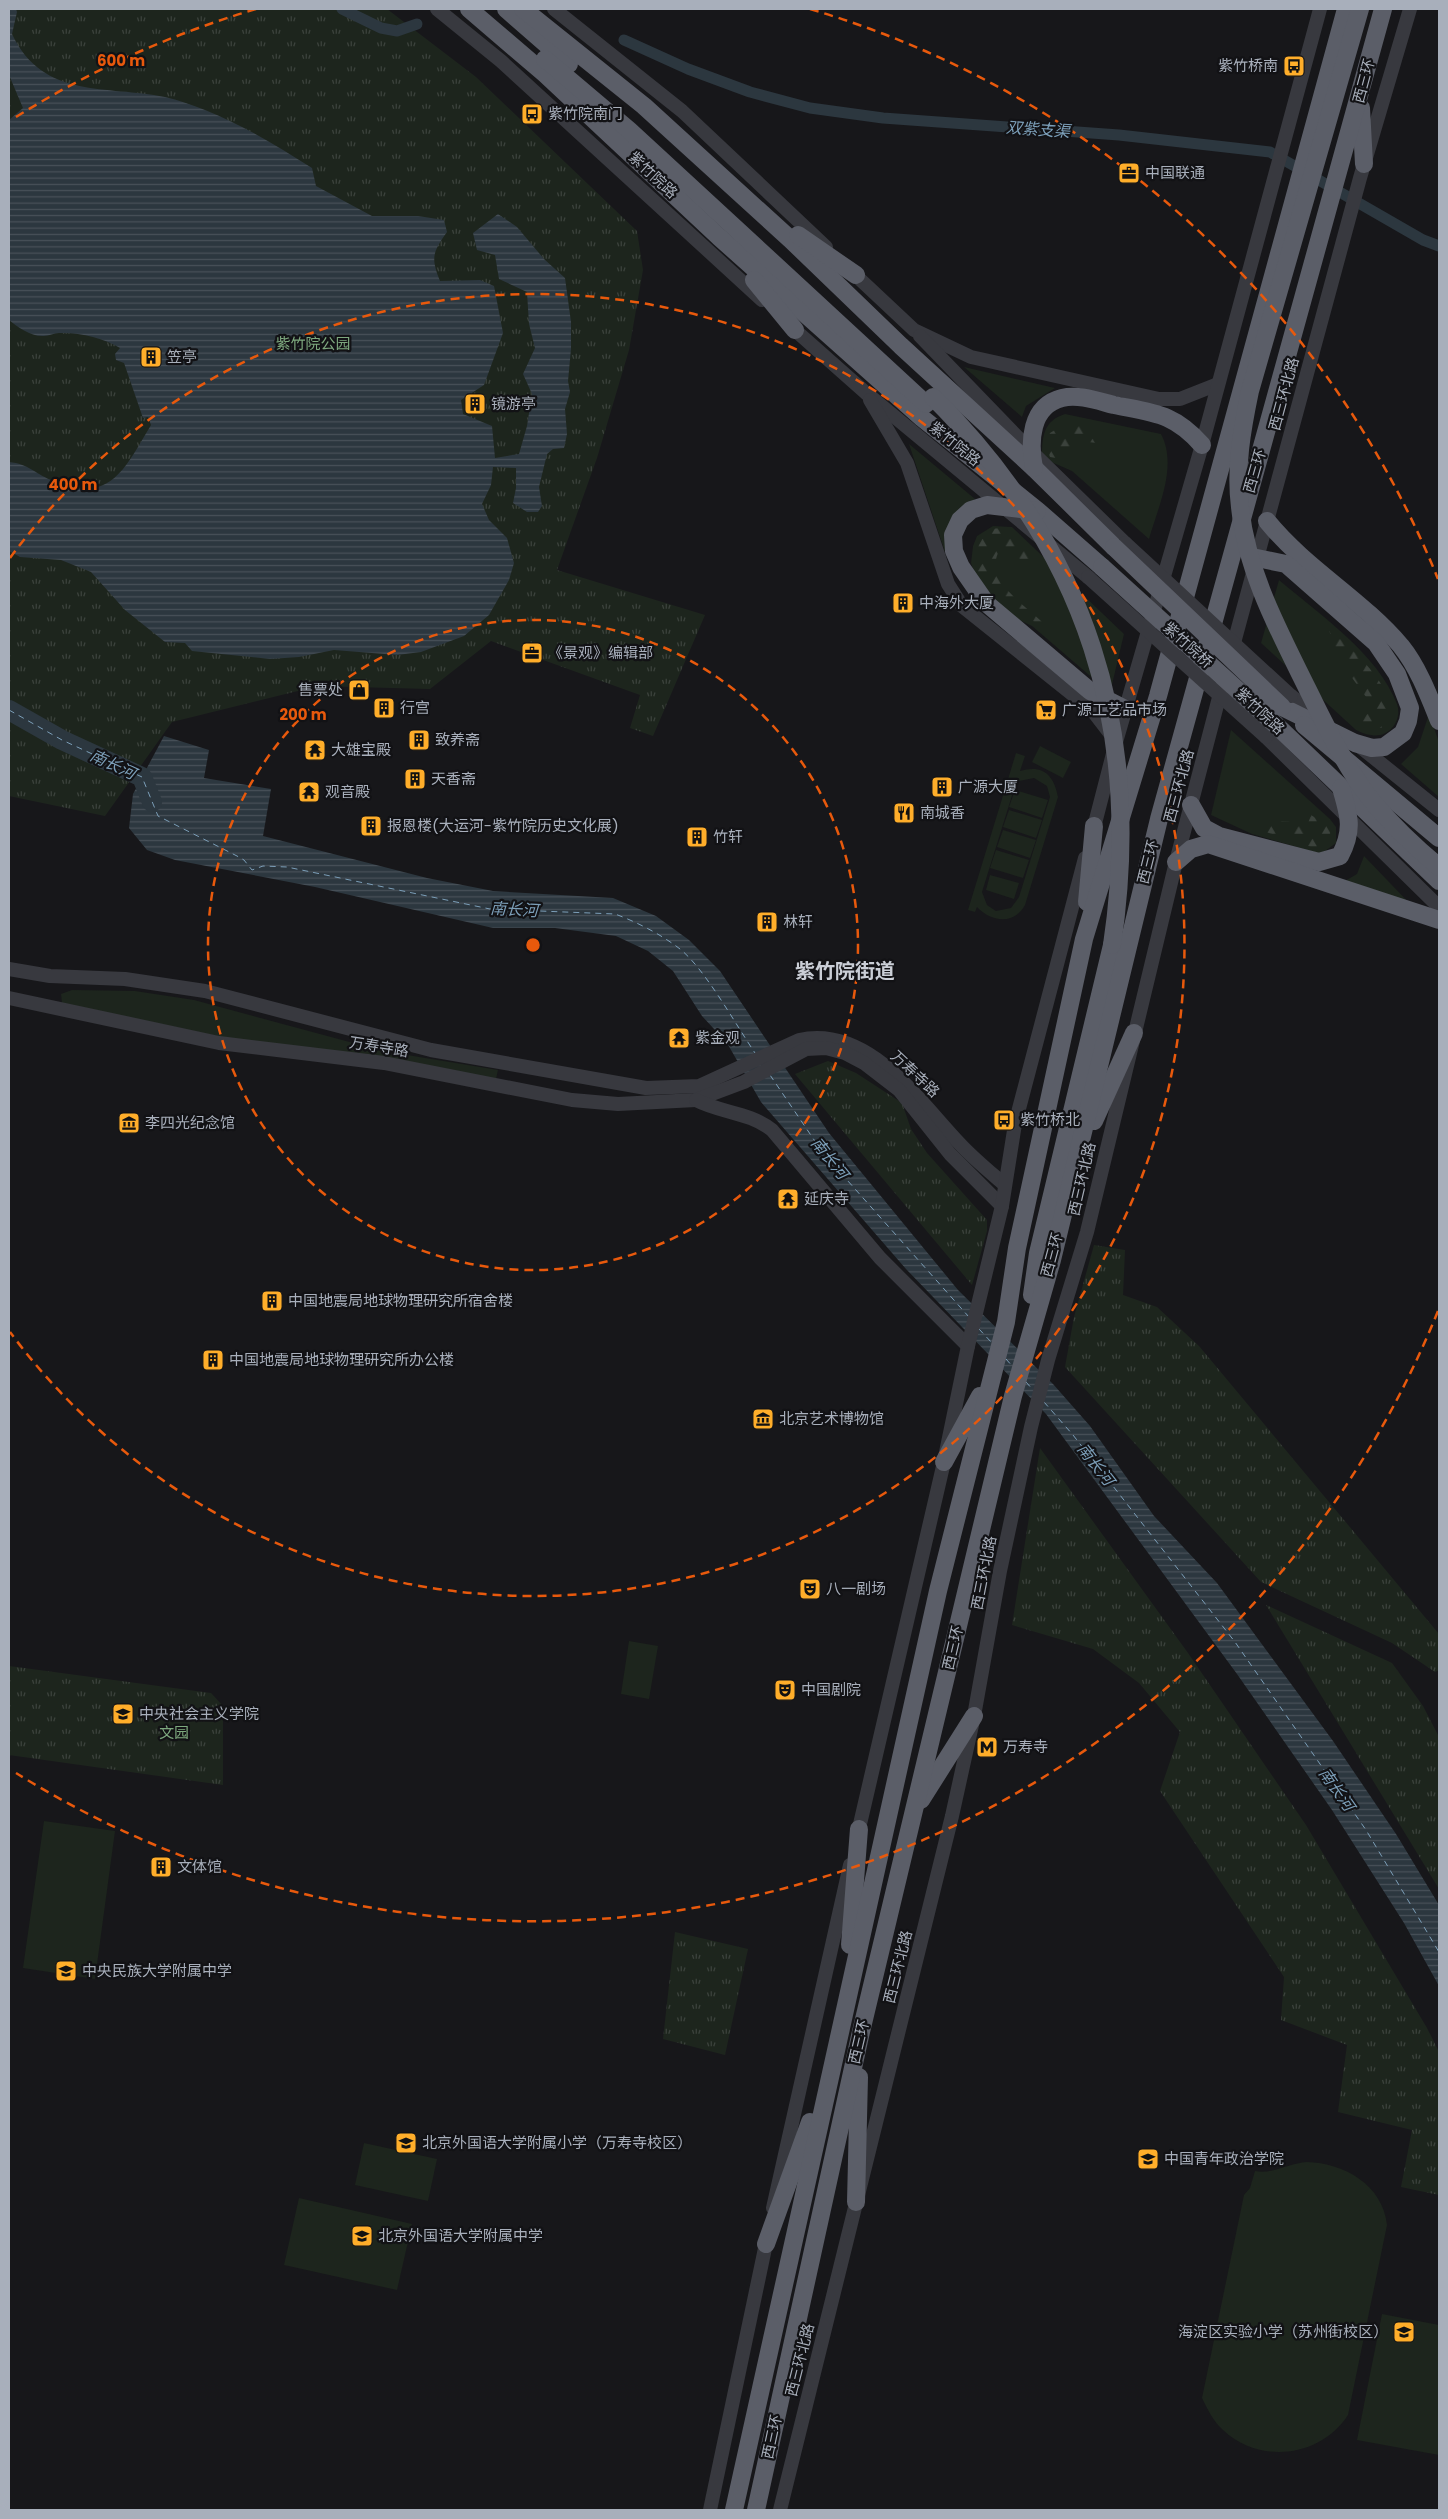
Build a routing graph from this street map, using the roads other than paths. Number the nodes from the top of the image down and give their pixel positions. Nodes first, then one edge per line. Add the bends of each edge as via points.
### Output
1 (437, 9) edge
2 (469, 9) edge
3 (485, 9) edge
4 (506, 9) edge
5 (523, 9) edge
6 (554, 9) edge
7 (1320, 9) edge
8 (1346, 9) edge
9 (1360, 9) edge
10 (1369, 9) edge
11 (1384, 9) edge
12 (1410, 9) edge
13 (1360, 93) junction
14 (1362, 171) junction
15 (746, 199) junction
16 (719, 237) junction
17 (856, 275) junction
18 (795, 330) junction
19 (914, 330) junction
20 (1218, 384) junction
21 (866, 393) junction
22 (929, 400) junction
23 (1202, 445) junction
24 (1032, 460) junction
25 (1004, 506) junction
26 (1038, 511) junction
27 (1267, 521) junction
28 (1257, 558) junction
29 (1095, 572) junction
30 (1287, 701) junction
31 (1125, 710) junction
32 (1439, 721) edge
33 (1270, 731) junction
34 (1116, 742) junction
35 (1355, 743) junction
36 (1342, 788) junction
37 (1191, 805) junction
38 (1439, 810) edge
39 (1350, 819) junction
40 (1094, 826) junction
41 (1439, 838) edge
42 (1439, 856) edge
43 (1176, 862) junction
44 (1439, 867) edge
45 (1439, 881) edge
46 (1439, 907) edge
47 (1439, 920) edge
48 (1084, 939) junction
49 (1107, 944) junction
50 (9, 969) edge
51 (9, 998) edge
52 (1134, 1033) junction
53 (783, 1054) junction
54 (741, 1076) junction
55 (696, 1100) junction
56 (1077, 1160) junction
57 (1005, 1185) junction
58 (1002, 1206) junction
59 (1006, 1322) junction
60 (968, 1346) junction
61 (1025, 1348) junction
62 (993, 1374) junction
63 (944, 1462) junction
64 (974, 1716) junction
65 (913, 1813) junction
66 (859, 1829) junction
67 (845, 2008) junction
68 (860, 2036) junction
69 (833, 2058) junction
70 (856, 2202) junction
71 (766, 2244) junction
72 (710, 2510) edge
73 (734, 2510) edge
74 (756, 2510) edge
75 (780, 2510) edge

1 - 18 street, 紫竹院路 via 501,61
2 - 16 highway, 紫竹院路 via 545,74
3 - 22 highway via 629,130
4 - 22 highway via 636,123
5 - 15 highway, 紫竹院路 via 644,106
6 - 17 street, 紫竹院路 via 682,111
7 - 20 street
8 - 48 highway, 西三环 via 1158,696
9 - 44 highway, bridge via 1250,391 1240,445 1239,506 1245,545 1260,588 1341,756 1399,832
10 - 42 highway via 1253,422 1249,488 1255,537 1273,597 1340,732 1379,795
11 - 13 highway, 西三环
12 - 14 street, 西三环北路
13 - 14 highway
13 - 56 highway, 西三环 via 1159,819
14 - 27 street, 西三环北路
15 - 17 highway
15 - 24 highway, 紫竹院路
16 - 18 highway
16 - 26 highway, 紫竹院路 via 922,418
17 - 19 street, 紫竹院路
18 - 21 street, 紫竹院路
19 - 20 street via 971,357 1159,399 1180,399
19 - 24 street, 紫竹院路
20 - 23 street
21 - 25 street, 紫竹院路
21 - 34 street via 907,463 948,584 962,606 1092,710
22 - 49 highway, bridge via 958,422 1010,485 1071,588 1086,626 1106,695 1119,779 1121,866
23 - 24 highway via 1187,428 1172,419 1080,397 1062,398 1045,406 1034,422
23 - 31 street
24 - 30 highway, 紫竹院路, bridge
25 - 26 highway
25 - 29 street, 紫竹院路
25 - 31 highway via 987,505 971,510 960,520 953,535 954,551 961,567 986,604 1090,691
26 - 29 highway, 紫竹院路
27 - 28 street, 西三环北路
27 - 32 highway via 1295,553 1373,618 1402,647
28 - 35 highway via 1286,564 1376,643 1397,674 1410,708 1403,733 1384,747 1372,748
28 - 37 street, 西三环北路
29 - 33 highway, 紫竹院路, bridge
30 - 35 highway
30 - 41 highway, 紫竹院路
31 - 34 street
33 - 36 highway, 紫竹院路
33 - 39 street, 紫竹院路
34 - 40 street
35 - 38 street
36 - 39 highway
36 - 45 highway, 紫竹院路
37 - 39 highway via 1204,828 1219,836 1319,862 1340,856
37 - 43 street, 西三环北路
39 - 46 street, 紫竹院路
40 - 48 highway
40 - 57 street via 1015,1124
43 - 47 highway via 1191,849 1208,844
43 - 52 street, 西三环北路
48 - 59 highway, 西三环 via 1017,1248
49 - 59 highway
49 - 61 highway via 1038,1253
50 - 54 street, 万寿寺路 via 50,976 125,979 205,991 431,1050 646,1088 699,1086
51 - 55 street, 万寿寺路 via 219,1043 384,1063 572,1100 618,1104
52 - 56 highway
52 - 64 street, 西三环北路 via 1087,1232 1034,1417 1000,1571
53 - 54 street
53 - 57 street, 万寿寺路 via 799,1040 815,1036 835,1039 865,1053 910,1088 961,1145
53 - 58 street, 万寿寺路 via 826,1048 864,1063 899,1090 950,1154
54 - 55 street, 万寿寺路
55 - 60 street via 709,1107 762,1122 772,1130 880,1258
56 - 61 highway, 西三环 via 1052,1260
57 - 58 street
58 - 60 street
59 - 62 highway, 西三环
60 - 63 street
61 - 65 highway, 西三环
62 - 63 highway
62 - 67 highway, 西三环 via 938,1590
63 - 66 street
64 - 65 highway
64 - 70 street, 西三环北路
65 - 68 highway, 西三环
66 - 67 highway
66 - 71 street via 783,2154
67 - 69 highway, 西三环
68 - 70 highway
68 - 74 highway, 西三环
69 - 71 highway
69 - 73 highway, 西三环
70 - 75 street, 西三环北路
71 - 72 street

